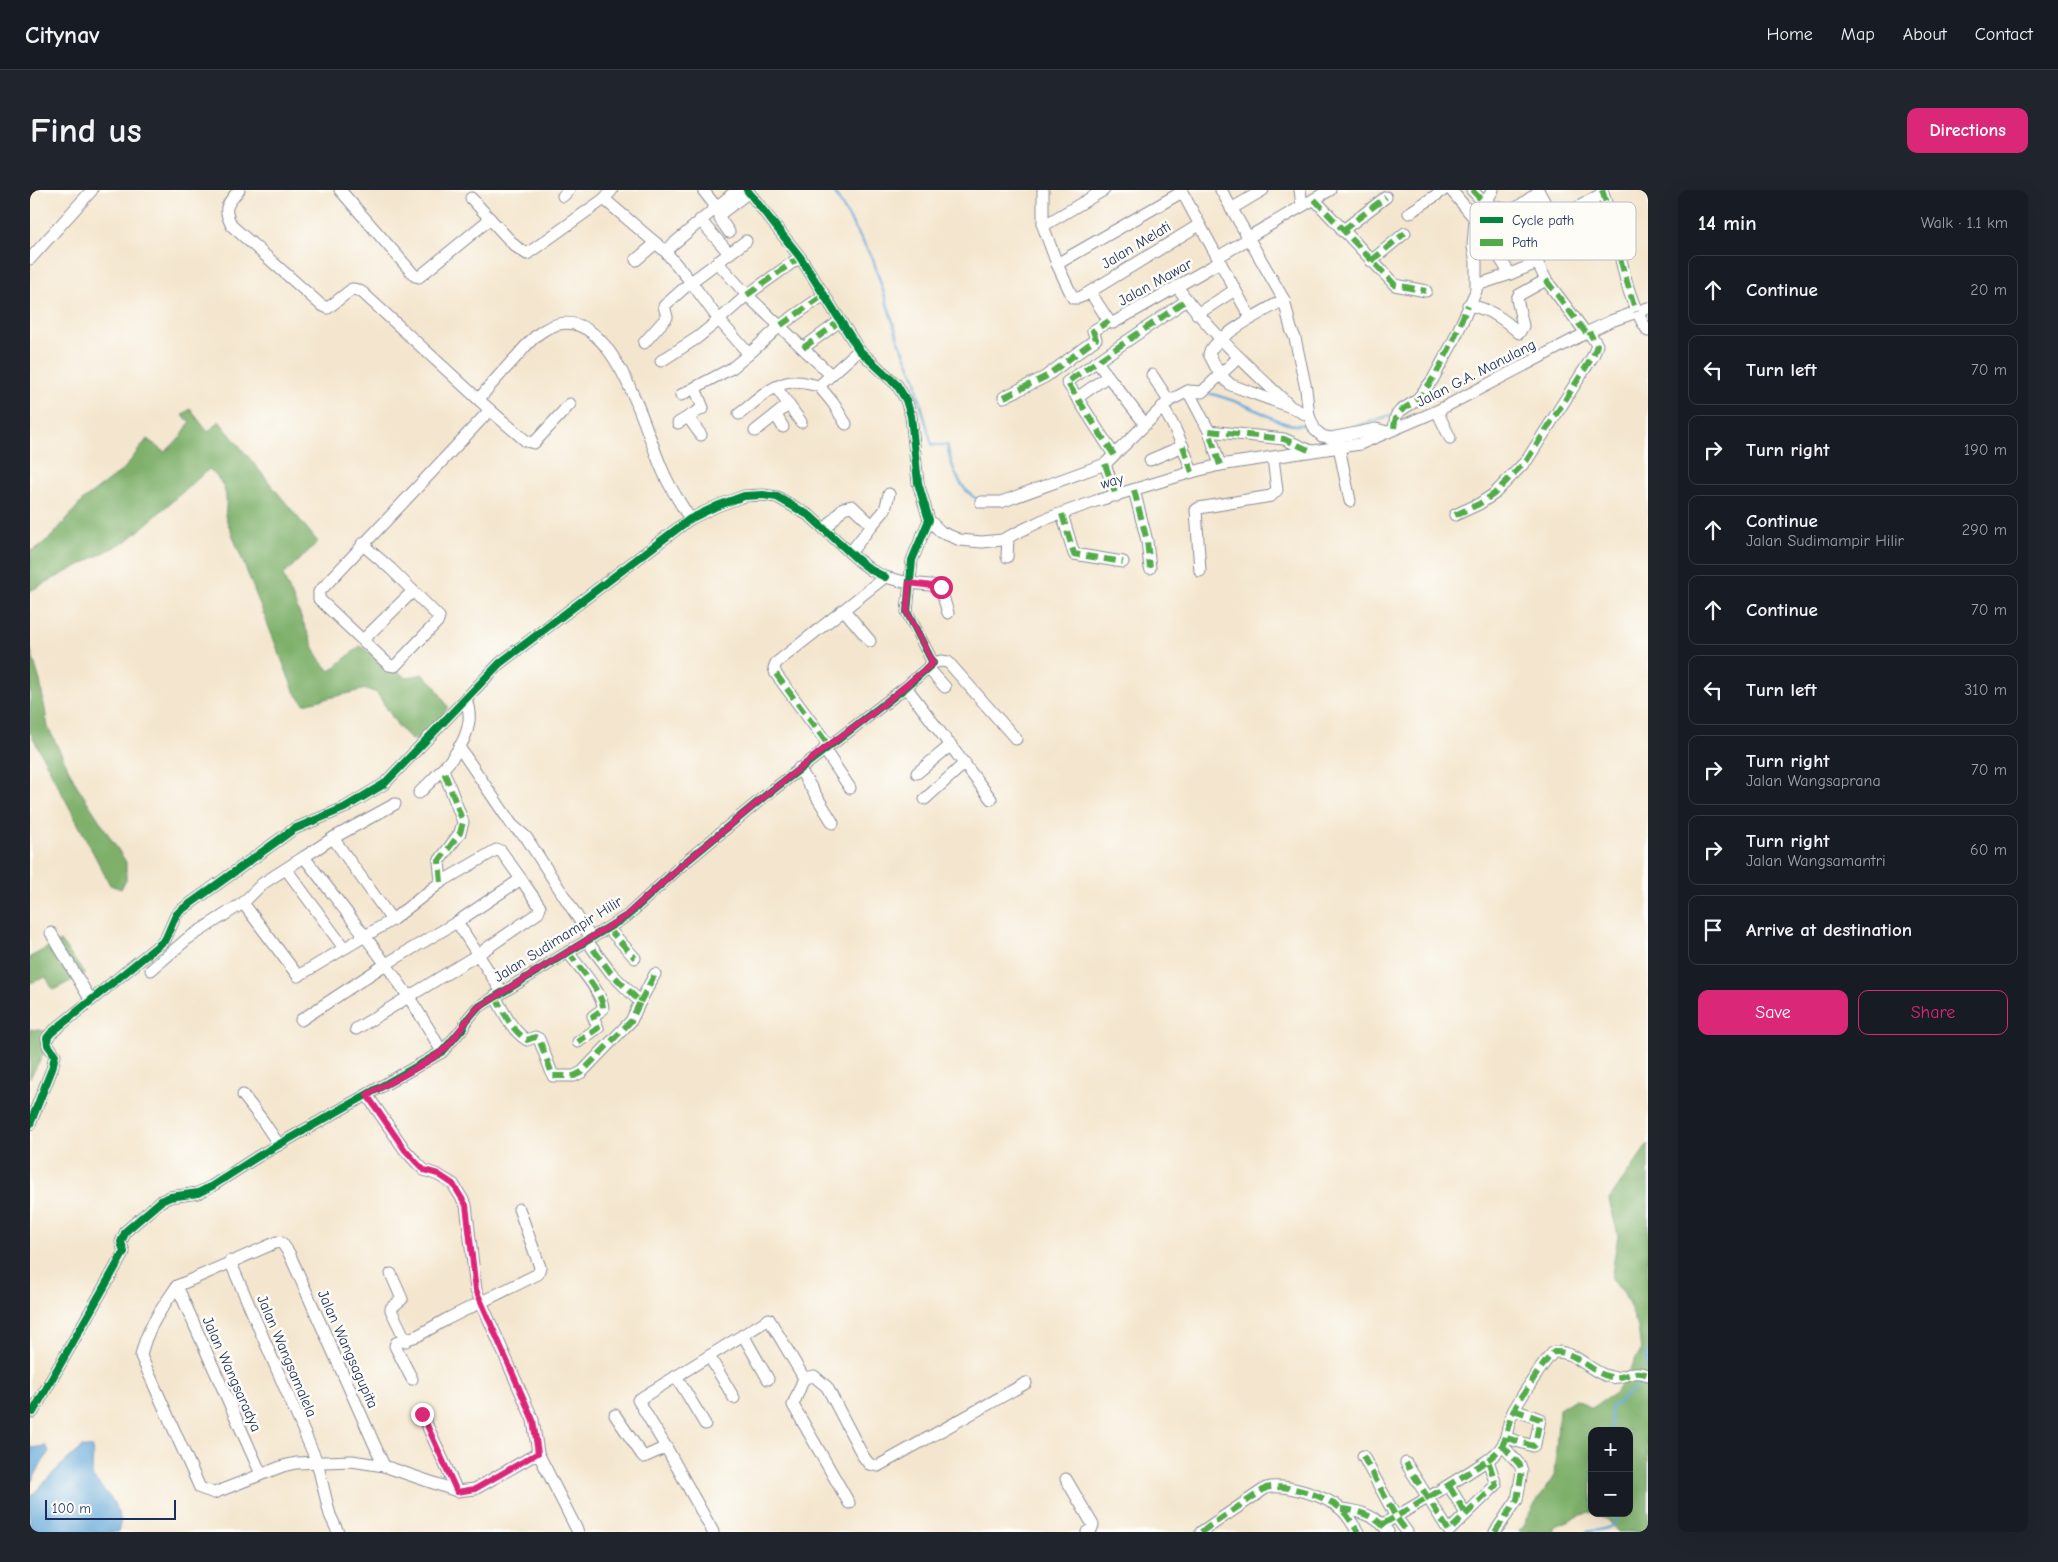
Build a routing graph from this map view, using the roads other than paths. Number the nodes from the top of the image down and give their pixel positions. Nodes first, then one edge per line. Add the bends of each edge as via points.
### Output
1 (92, 190) edge
2 (239, 190) edge
3 (340, 190) edge
4 (612, 190) edge
5 (702, 190) edge
6 (737, 190) edge
7 (1043, 190) edge
8 (1104, 190) edge
9 (1220, 190) edge
10 (1263, 190) edge
11 (1300, 190) edge
12 (1330, 190) edge
13 (1444, 190) edge
14 (1451, 190) edge
15 (1493, 190) edge
16 (748, 191) edge
17 (1182, 191) edge
18 (1538, 191) edge
19 (1602, 192) edge
20 (1386, 197) dead end
21 (1478, 197) edge
22 (471, 198) dead end
23 (604, 199) junction
24 (1314, 199) junction
25 (1592, 200) joint
26 (1490, 202) edge
27 (1524, 202) edge
28 (1588, 202) edge
29 (1302, 206) junction
30 (716, 207) junction
31 (1232, 209) junction
32 (1409, 212) dead end
33 (1470, 214) edge
34 (490, 219) junction
35 (700, 220) junction
36 (1199, 225) junction
37 (1043, 226) junction
38 (1342, 231) junction
39 (728, 232) dead end
40 (1405, 233) dead end
41 (1247, 238) junction
42 (746, 241) dead end
43 (660, 247) junction
44 (729, 254) junction
45 (800, 257) junction
46 (30, 259) edge
47 (636, 260) dead end
48 (1219, 260) junction
49 (1474, 260) edge
50 (1501, 260) edge
51 (1531, 260) edge
52 (1535, 260) edge
53 (1621, 260) edge
54 (1371, 261) junction
55 (718, 262) junction
56 (1058, 264) junction
57 (1510, 274) junction
58 (1546, 280) junction
59 (691, 282) junction
60 (1476, 285) junction
61 (1178, 288) junction
62 (1236, 290) junction
63 (1426, 291) dead end
64 (1090, 292) junction
65 (747, 295) junction
66 (824, 295) junction
67 (1187, 300) junction
68 (1284, 300) junction
69 (1468, 305) junction
70 (1648, 308) edge
71 (1636, 312) junction
72 (1197, 314) junction
73 (1251, 319) junction
74 (719, 320) junction
75 (840, 321) junction
76 (1109, 321) junction
77 (781, 325) junction
78 (1648, 331) edge
79 (1588, 332) junction
80 (1220, 340) junction
81 (644, 343) dead end
82 (803, 348) junction
83 (859, 350) junction
84 (749, 354) junction
85 (1239, 357) junction
86 (661, 361) dead end
87 (1097, 362) junction
88 (831, 375) junction
89 (1152, 375) dead end
90 (1220, 375) junction
91 (1108, 376) junction
92 (819, 386) junction
93 (776, 387) junction
94 (695, 388) junction
95 (1188, 391) junction
96 (680, 395) dead end
97 (1004, 397) dead end
98 (1077, 398) junction
99 (479, 399) junction
100 (570, 404) dead end
101 (1166, 404) junction
102 (788, 406) junction
103 (1291, 407) junction
104 (490, 410) junction
105 (1437, 411) junction
106 (739, 414) dead end
107 (776, 415) junction
108 (1309, 416) junction
109 (801, 422) dead end
110 (846, 424) dead end
111 (1145, 424) junction
112 (783, 427) dead end
113 (1390, 430) junction
114 (755, 431) dead end
115 (1209, 431) junction
116 (701, 435) dead end
117 (1450, 438) dead end
118 (1183, 446) junction
119 (1339, 447) junction
120 (1313, 452) junction
121 (1114, 455) junction
122 (1273, 458) junction
123 (1150, 460) dead end
124 (1104, 464) junction
125 (1220, 465) junction
126 (1192, 472) junction
127 (1134, 490) junction
128 (889, 494) dead end
129 (1116, 496) junction
130 (1350, 501) dead end
131 (981, 502) dead end
132 (1062, 514) junction
133 (1455, 516) dead end
134 (690, 518) junction
135 (929, 520) junction
136 (872, 525) junction
137 (825, 530) junction
138 (1008, 537) junction
139 (362, 544) junction
140 (850, 553) junction
141 (1007, 557) dead end
142 (1123, 562) dead end
143 (1150, 568) dead end
144 (1200, 571) dead end
145 (885, 577) junction
146 (909, 583) junction
147 (413, 591) junction
148 (844, 610) junction
149 (948, 613) dead end
150 (363, 640) junction
151 (870, 642) dead end
152 (930, 665) junction
153 (906, 687) junction
154 (945, 687) dead end
155 (466, 698) junction
156 (1016, 739) dead end
157 (951, 744) junction
158 (459, 747) junction
159 (826, 748) junction
160 (965, 764) junction
161 (799, 768) junction
162 (443, 769) junction
163 (917, 773) dead end
164 (850, 788) dead end
165 (419, 793) dead end
166 (925, 799) dead end
167 (991, 799) dead end
168 (395, 804) dead end
169 (833, 823) dead end
170 (333, 838) junction
171 (304, 857) junction
172 (286, 869) junction
173 (521, 879) junction
174 (441, 882) junction
175 (243, 903) junction
176 (392, 920) junction
177 (457, 922) junction
178 (608, 928) junction
179 (51, 933) dead end
180 (364, 936) junction
181 (589, 940) junction
182 (344, 948) junction
183 (568, 952) junction
184 (477, 955) junction
185 (635, 958) dead end
186 (386, 964) junction
187 (151, 970) dead end
188 (655, 974) dead end
189 (498, 994) junction
190 (408, 996) junction
191 (90, 1000) junction
192 (640, 1002) junction
193 (301, 1020) dead end
194 (356, 1028) dead end
195 (578, 1042) dead end
196 (442, 1052) junction
197 (243, 1095) dead end
198 (367, 1095) junction
199 (30, 1124) edge
200 (279, 1145) junction
201 (519, 1209) dead end
202 (230, 1262) junction
203 (391, 1274) dead end
204 (177, 1286) junction
205 (482, 1304) junction
206 (743, 1335) junction
207 (406, 1341) junction
208 (709, 1356) junction
209 (1647, 1374) edge
210 (676, 1376) junction
211 (804, 1378) junction
212 (412, 1379) dead end
213 (768, 1379) dead end
214 (1026, 1383) dead end
215 (734, 1398) dead end
216 (1514, 1410) junction
217 (33, 1412) dead end
218 (422, 1414) dead end
219 (616, 1414) dead end
220 (705, 1424) dead end
221 (1505, 1442) junction
222 (666, 1447) junction
223 (534, 1454) junction
224 (1363, 1456) dead end
225 (1488, 1460) junction
226 (317, 1462) junction
227 (1406, 1463) dead end
228 (384, 1466) junction
229 (261, 1474) junction
230 (1066, 1478) dead end
231 (1449, 1486) junction
232 (457, 1492) junction
233 (1428, 1498) junction
234 (849, 1503) dead end
235 (1341, 1509) junction
236 (1466, 1514) junction
237 (1396, 1517) junction
238 (1385, 1528) edge
239 (1449, 1531) edge
240 (338, 1532) edge
241 (578, 1532) edge
242 (713, 1532) edge
243 (1087, 1532) edge
244 (1201, 1532) edge
245 (1358, 1532) edge
246 (1407, 1532) edge
247 (1495, 1532) edge

1 - 46 street
2 - 99 street via 227,205 226,214 232,226 321,305 328,308 352,289 358,290
3 - 34 street via 419,277
4 - 23 street
5 - 30 street
6 - 30 street
7 - 37 street
8 - 37 street
9 - 31 street
10 - 31 street
11 - 29 street
12 - 24 street, Jalan Mawar
13 - 32 street
14 - 33 street
15 - 21 street
16 - 39 street via 720,214
16 - 45 street
17 - 36 street
17 - 56 street
18 - 27 street
19 - 25 street
20 - 38 street
21 - 26 street
22 - 34 street
23 - 34 street via 527,254
23 - 43 street
24 - 29 street, Jalan Mawar
24 - 38 street
25 - 28 street
29 - 41 street, Jalan Mawar
30 - 35 street
31 - 41 street
35 - 43 street
35 - 44 street
36 - 48 street
36 - 64 street, Jalan Melati
37 - 56 street
38 - 54 street
40 - 54 street
41 - 48 street, Jalan Mawar
41 - 68 street
42 - 44 street
43 - 47 street
43 - 59 street
44 - 55 street
45 - 65 street
45 - 66 street
48 - 61 street, Jalan Mawar
48 - 62 street
49 - 60 street
50 - 57 street
51 - 57 street
52 - 58 street
53 - 71 street
54 - 63 street via 1395,285
55 - 59 street
55 - 65 street
56 - 64 street via 1074,298
57 - 60 street
58 - 69 street via 1519,295 1523,326 1520,333 1503,318
58 - 79 street
59 - 74 street
59 - 81 street via 664,306 667,317
60 - 69 street
61 - 67 street
61 - 76 street, Jalan Mawar via 1113,323
62 - 72 street
62 - 73 street
64 - 76 street, Jalan Mawar
65 - 74 street
65 - 77 street
66 - 75 street
66 - 77 street
67 - 72 street
67 - 87 street
68 - 73 street
68 - 108 street via 1306,390
69 - 113 street via 1433,379 1417,400 1400,411
70 - 71 street, Jalan G.A. Manulang
71 - 78 street
71 - 79 street, Jalan G.A. Manulang
72 - 80 street
73 - 80 street
74 - 84 street
74 - 86 street
75 - 82 street
75 - 83 street
76 - 97 street via 1093,331 1096,339 1045,377
77 - 82 street
77 - 84 street
79 - 105 street, Jalan G.A. Manulang
79 - 133 street via 1597,346 1593,356 1527,460 1494,494
80 - 85 street
80 - 90 street via 1209,354
82 - 88 street
83 - 88 street
83 - 135 street via 897,385 906,400 911,416 918,483
84 - 94 street via 732,368
85 - 90 street
85 - 103 street
87 - 91 street
87 - 98 street via 1067,382
88 - 92 street
89 - 101 street
90 - 95 street via 1202,392
90 - 103 street via 1231,385
91 - 98 street
91 - 111 street
92 - 93 street via 787,382
92 - 110 street
93 - 102 street
93 - 106 street
94 - 96 street
94 - 116 street via 703,408 683,420
95 - 101 street
95 - 115 street
98 - 121 street
99 - 104 street
99 - 134 street via 542,331 568,324 590,329 603,342 623,374 665,477
100 - 104 street via 534,443 526,441
101 - 111 street
101 - 118 street
102 - 107 street
102 - 109 street
103 - 108 street
104 - 139 street
105 - 113 street, Jalan G.A. Manulang
105 - 117 street
107 - 112 street
107 - 114 street
108 - 113 street via 1315,430 1331,438
111 - 121 street
113 - 119 street, Jalan G.A. Manulang via 1360,444
115 - 120 street via 1284,439
115 - 125 street
118 - 123 street
118 - 126 street
119 - 120 street, Jalan G.A. Manulang
119 - 130 street
120 - 122 street, way
121 - 124 street
122 - 125 street, way
122 - 144 street via 1277,490 1271,496 1196,510
124 - 129 street
124 - 131 street via 1001,502
125 - 126 street, way
126 - 127 street, way
127 - 129 street, way
127 - 143 street via 1147,540
128 - 136 street via 885,510
129 - 132 street, way
132 - 138 street, way
132 - 142 street via 1074,554
134 - 137 street via 744,496 763,495 777,497 810,516
134 - 155 street via 500,663
135 - 138 street, way via 941,532 960,540 982,542
135 - 146 street via 912,560
136 - 137 street via 852,506 847,506
136 - 140 street
137 - 140 street
138 - 141 street
139 - 147 street
139 - 150 street via 318,595
140 - 145 street
145 - 146 street
145 - 148 street
146 - 149 street via 940,586
146 - 152 street via 907,612
147 - 150 street
147 - 150 street via 437,614 438,621 395,666 389,665
148 - 151 street
148 - 159 street via 776,663 774,668
152 - 153 street, Jalan Sudimampir Hilir
152 - 154 street
152 - 156 street via 944,660 953,666
153 - 157 street
153 - 159 street, Jalan Sudimampir Hilir
155 - 158 street via 469,722
155 - 191 street via 384,784 344,808 294,829 194,899 176,915 165,940
157 - 160 street
157 - 163 street
158 - 162 street
158 - 181 street via 512,825 526,837
159 - 161 street, Jalan Sudimampir Hilir
159 - 164 street
160 - 166 street
160 - 167 street
161 - 169 street
161 - 178 street, Jalan Sudimampir Hilir
162 - 165 street
162 - 174 street via 463,822 460,833 439,860
168 - 170 street
170 - 171 street
170 - 176 street
171 - 172 street
171 - 180 street
172 - 175 street via 262,884
172 - 182 street
173 - 174 street via 505,856 496,850
173 - 177 street
173 - 184 street via 540,911
174 - 176 street
175 - 182 street via 298,976
175 - 187 street via 187,939
176 - 180 street
177 - 184 street
177 - 186 street
178 - 181 street, Jalan Sudimampir Hilir
178 - 185 street
179 - 191 street
180 - 182 street
180 - 186 street
181 - 183 street, Jalan Sudimampir Hilir
181 - 192 street via 611,974
183 - 189 street, Jalan Sudimampir Hilir
183 - 195 street via 604,1005 593,1016 598,1028
184 - 189 street
184 - 190 street
186 - 190 street
186 - 193 street
188 - 192 street
189 - 192 street via 509,1021 522,1037 527,1040 535,1036 539,1039 553,1076 574,1076 582,1072 631,1021
189 - 196 street, Jalan Sudimampir Hilir via 477,1008
190 - 194 street
190 - 196 street
191 - 199 street via 47,1038 54,1054 52,1069
196 - 198 street, Jalan Sudimampir Hilir
197 - 200 street
198 - 200 street, Jalan Sudimampir Hilir
198 - 205 street via 405,1150 424,1170 453,1184 466,1205 476,1290
200 - 217 street, Jalan Sudimampir Hilir via 198,1193 161,1201 131,1225 122,1237 124,1252
201 - 205 street via 540,1271
202 - 204 street
202 - 226 street, Jalan Wangsamalela
202 - 228 street, Jalan Wangsagupita via 277,1242 285,1246
203 - 207 street via 402,1299 391,1310
204 - 229 street, Jalan Wangsaradya
204 - 229 street via 148,1332 141,1356 184,1453 200,1488 206,1491 214,1493
205 - 207 street
205 - 223 street via 533,1420
206 - 208 street
206 - 211 street via 769,1319
206 - 213 street
207 - 212 street via 395,1346
208 - 210 street
208 - 215 street
209 - 216 street via 1640,1371 1609,1377 1571,1356 1554,1352
210 - 220 street
210 - 222 street via 638,1400
211 - 214 street via 814,1376 827,1387 862,1456 869,1464 878,1466
211 - 234 street via 792,1405
216 - 221 street
216 - 221 street via 1540,1419 1535,1444
218 - 232 street
219 - 222 street via 642,1456 650,1456
221 - 225 street
221 - 247 street via 1522,1471 1517,1500
222 - 242 street
223 - 232 street via 475,1489
223 - 241 street
224 - 237 street
225 - 231 street
225 - 236 street via 1496,1485
226 - 228 street via 352,1461
226 - 229 street via 290,1464
226 - 240 street, Jalan Wangsamalela via 330,1515
227 - 233 street
228 - 232 street
230 - 243 street via 1093,1525
231 - 233 street
231 - 236 street
233 - 237 street
233 - 239 street
235 - 238 street via 1363,1514
235 - 244 street via 1294,1489 1274,1486 1266,1488
235 - 245 street
236 - 239 street
237 - 238 street
237 - 246 street

